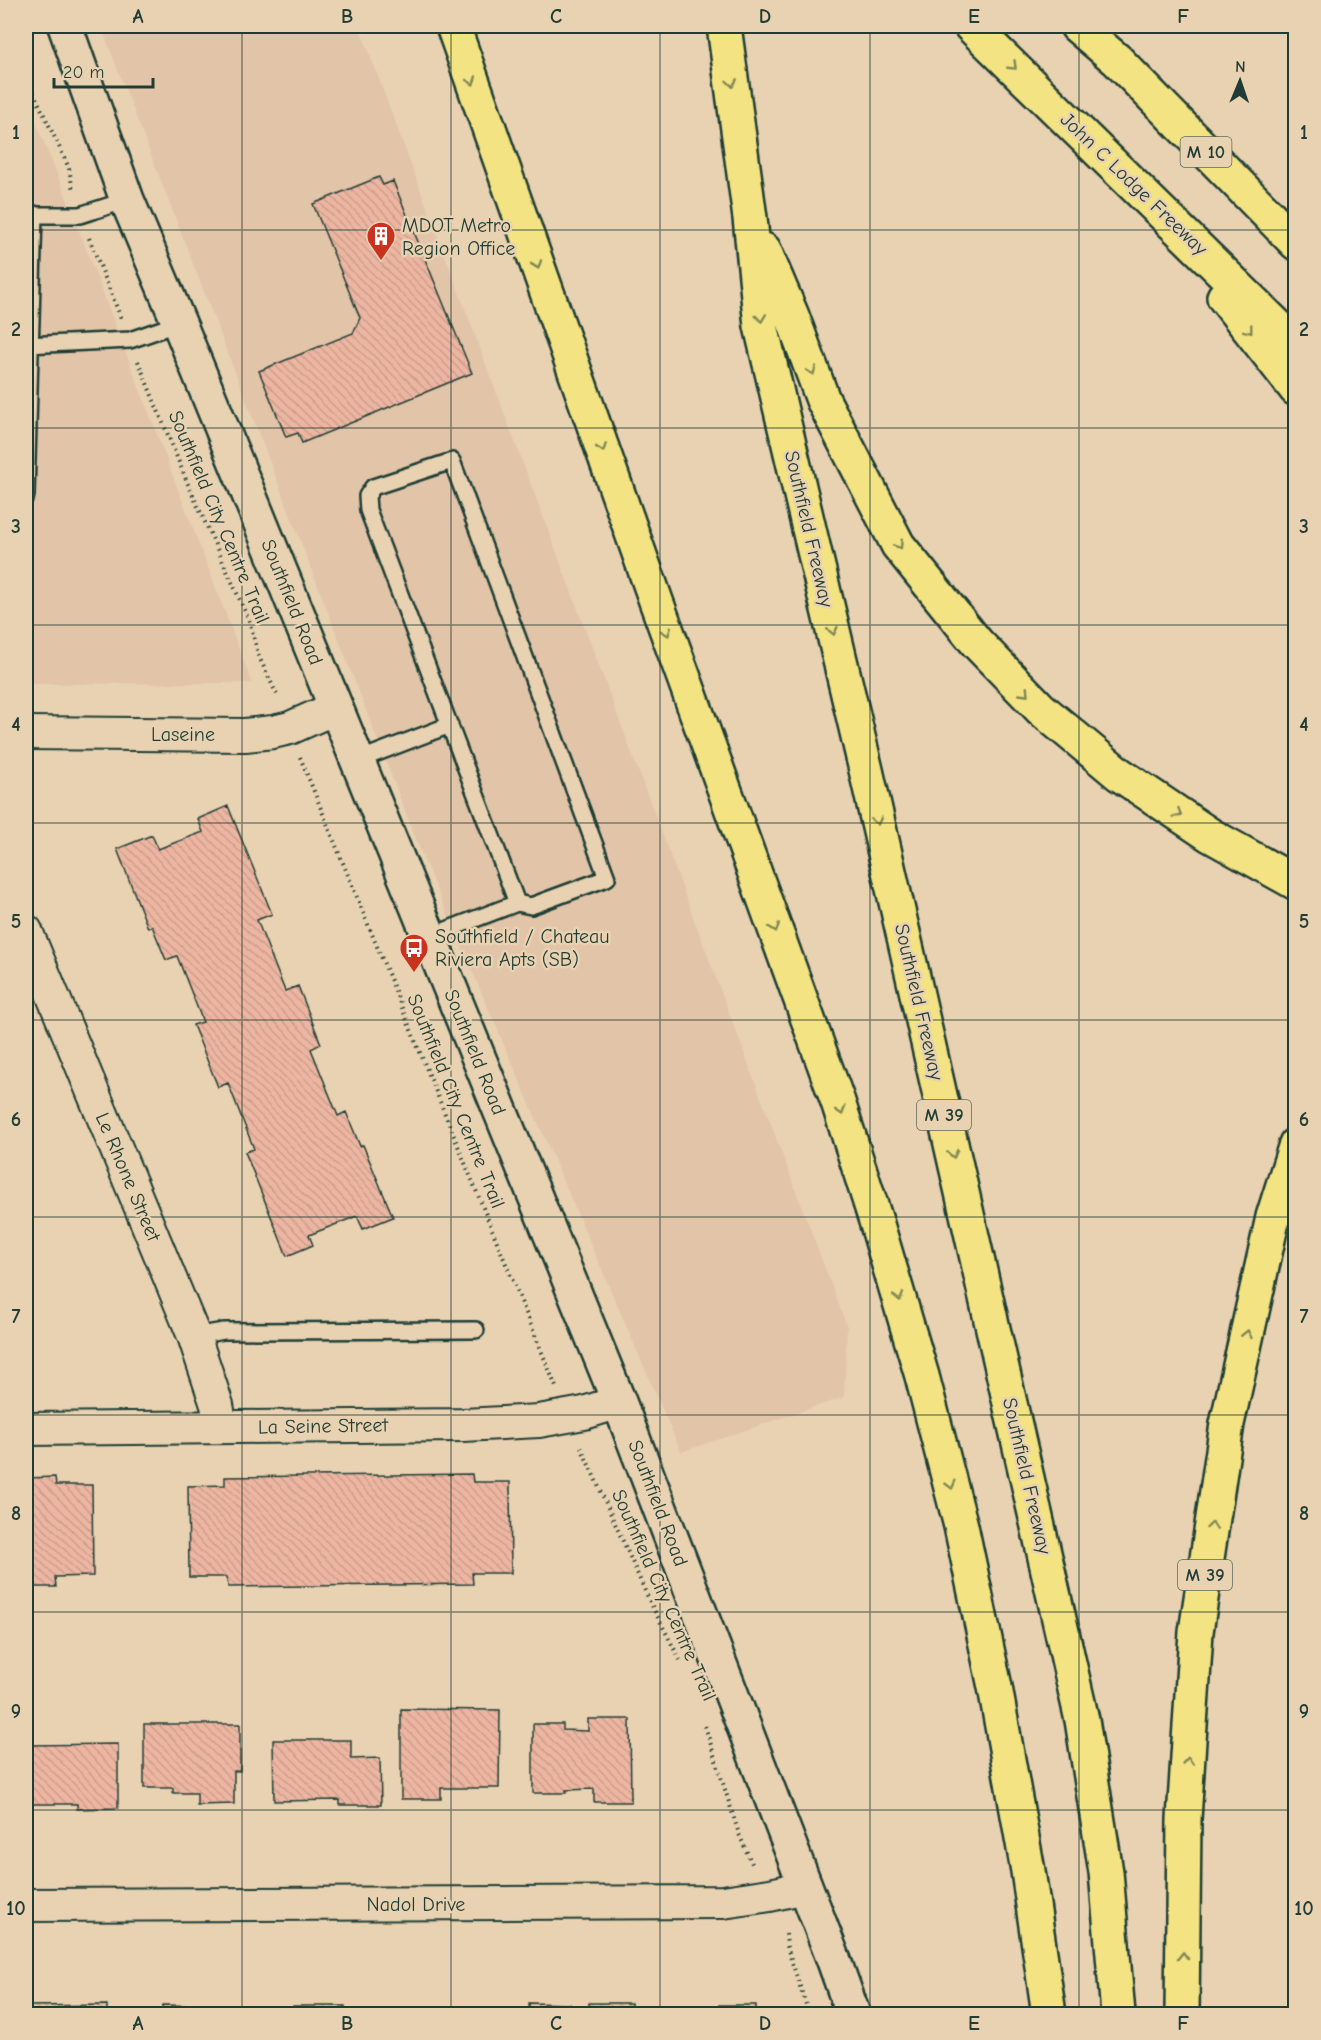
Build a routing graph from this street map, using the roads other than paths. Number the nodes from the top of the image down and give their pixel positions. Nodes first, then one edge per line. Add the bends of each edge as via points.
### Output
1 (65, 26) edge
2 (453, 26) edge
3 (724, 26) edge
4 (971, 26) edge
5 (1077, 26) edge
6 (1117, 60) junction
7 (1136, 185) junction
8 (127, 200) junction
9 (1296, 210) edge
10 (30, 214) edge
11 (750, 218) junction
12 (1296, 243) edge
13 (179, 323) junction
14 (1296, 344) edge
15 (28, 345) edge
16 (1296, 389) edge
17 (26, 495) edge
18 (335, 708) junction
19 (450, 725) junction
20 (26, 733) edge
21 (356, 761) junction
22 (1291, 880) edge
23 (517, 903) junction
24 (26, 931) edge
25 (428, 937) junction
26 (1296, 1144) edge
27 (476, 1330) dead end
28 (194, 1335) junction
29 (619, 1402) junction
30 (221, 1427) junction
31 (26, 1429) edge
32 (806, 1887) junction
33 (26, 1905) edge
34 (853, 2014) edge
35 (1049, 2014) edge
36 (1118, 2014) edge
37 (1182, 2014) edge

1 - 8 main road, Southfield Road
2 -> 35 highway via 838,1102 876,1221 961,1526 995,1687
3 -> 11 highway, Southfield Freeway
4 -> 7 highway, John C Lodge Freeway
5 - 6 highway, M 10
6 - 9 highway
6 - 12 highway, M 10
7 - 14 highway, John C Lodge Freeway
7 -> 16 highway
8 - 10 lane via 80,215
8 - 13 main road, Southfield Road
10 - 15 lane
11 -> 22 highway via 823,400 898,545 977,644 1041,709 1119,774 1210,835
11 -> 36 highway, Southfield Freeway / M 39 via 761,326 1082,1720 1106,1872
13 - 15 lane via 129,340
13 - 18 main road, Southfield Road
15 - 17 lane
18 - 20 street, Laseine via 290,728 245,735
18 - 21 main road, Southfield Road
19 - 21 lane
19 - 23 lane
19 - 23 lane via 368,510 367,496 373,487 452,461 607,878 531,906
21 - 25 main road, Southfield Road
23 - 25 lane
24 - 28 street, Le Rhone Street
25 - 29 main road, Southfield Road
37 -> 26 highway, M 39 via 1184,1819 1196,1632 1227,1424 1273,1217
27 - 28 lane via 224,1330
28 - 30 street, Le Rhone Street
29 - 30 street, La Seine Street via 539,1421
29 - 32 main road, Southfield Road
30 - 31 street, La Seine Street
32 - 33 street, Nadol Drive via 723,1902
32 - 34 main road, Southfield Road

